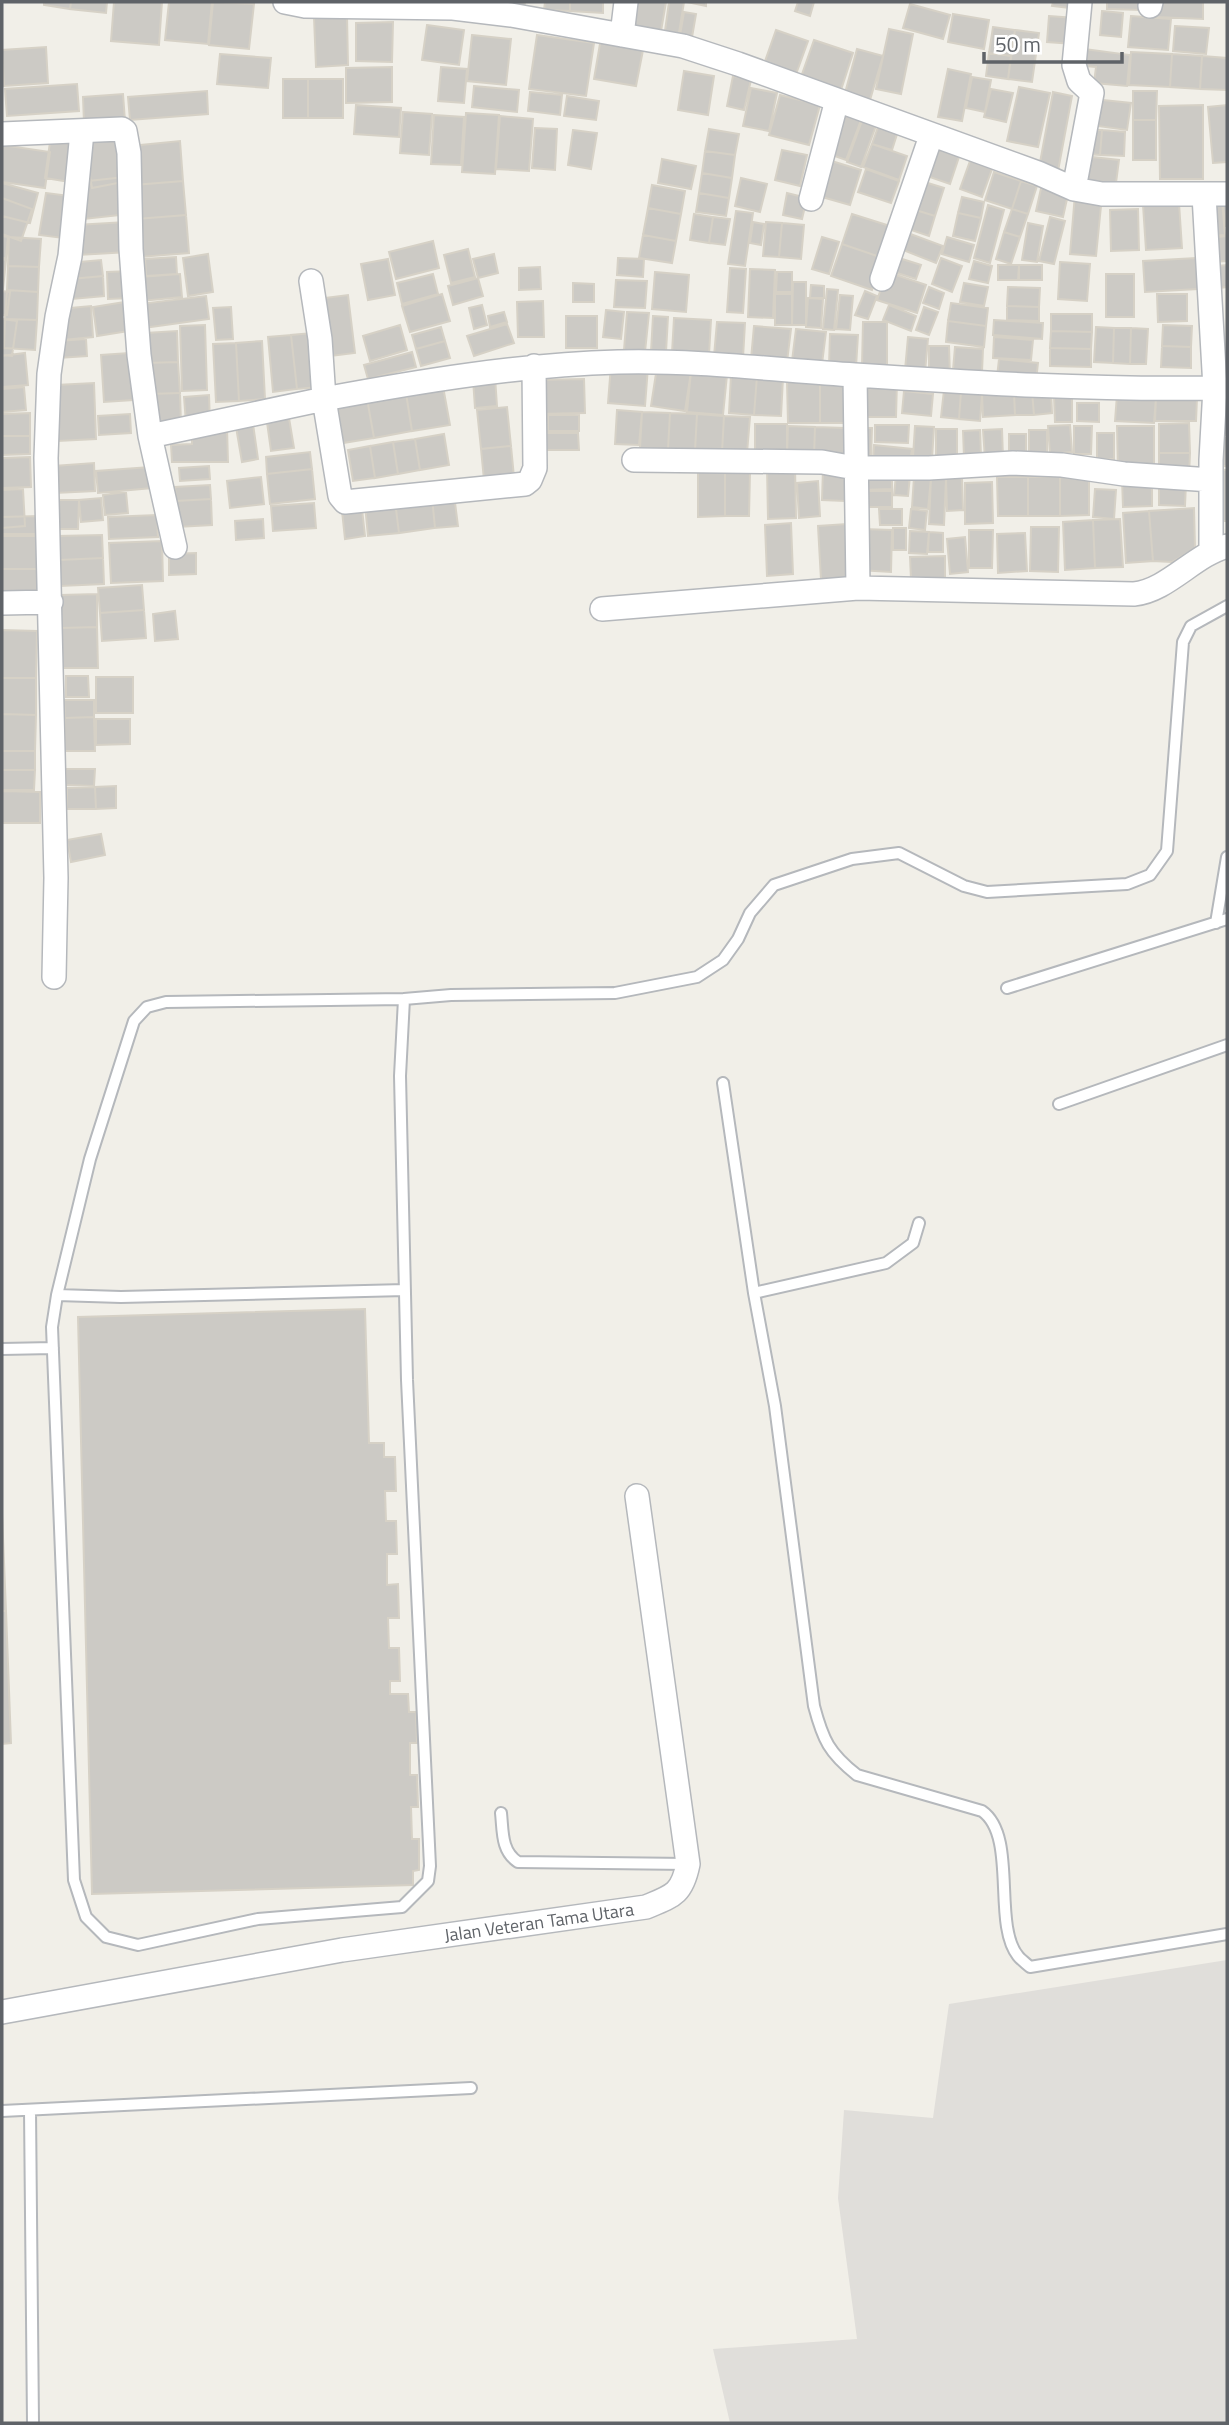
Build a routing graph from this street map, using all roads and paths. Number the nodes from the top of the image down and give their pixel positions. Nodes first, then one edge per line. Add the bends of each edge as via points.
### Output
1 (285, 2) edge
2 (626, 2) edge
3 (1080, 2) edge
4 (622, 35) junction
5 (837, 100) junction
6 (82, 132) junction
7 (2, 134) edge
8 (931, 136) junction
9 (1074, 189) junction
10 (1227, 194) edge
11 (1204, 195) junction
12 (811, 198) dead end
13 (882, 279) dead end
14 (311, 281) dead end
15 (1221, 356) edge
16 (534, 366) junction
17 (855, 375) junction
18 (1216, 388) junction
19 (324, 399) junction
20 (150, 436) junction
21 (634, 460) dead end
22 (855, 468) junction
23 (1211, 480) junction
24 (174, 547) dead end
25 (1219, 548) edge
26 (858, 588) junction
27 (2, 603) edge
28 (51, 603) junction
29 (1227, 606) edge
30 (603, 609) dead end
31 (1227, 857) edge
32 (1222, 921) edge
33 (54, 977) dead end
34 (1007, 988) dead end
35 (404, 999) junction
36 (1227, 1045) edge
37 (723, 1083) dead end
38 (1059, 1104) dead end
39 (919, 1223) dead end
40 (405, 1290) junction
41 (754, 1293) junction
42 (57, 1295) junction
43 (53, 1348) junction
44 (2, 1349) edge
45 (636, 1496) dead end
46 (501, 1813) dead end
47 (688, 1864) junction
48 (1227, 1934) edge
49 (2, 2012) edge
50 (471, 2088) dead end
51 (30, 2110) junction
52 (2, 2112) edge
53 (33, 2423) edge

1 - 4 street via 453,8
2 - 4 street
3 - 9 street via 1074,65 1079,81 1092,93
4 - 5 street via 682,47
5 - 8 street
5 - 12 street
6 - 7 street
6 - 20 street via 122,129 127,137 139,355
6 - 28 street via 70,256 49,374 46,458
8 - 9 street
8 - 13 street
9 - 11 street via 1102,194
10 - 11 street
11 - 15 street
14 - 19 street
15 - 18 street
16 - 17 street via 620,362 736,365
16 - 19 street
16 - 19 street via 535,468 530,480 514,486 345,502 340,496
17 - 18 street via 1139,390
17 - 22 street
18 - 23 street
19 - 20 street
20 - 24 street
21 - 22 street via 822,462
22 - 23 street via 1013,463
22 - 26 street
23 - 25 street
25 - 26 street via 1144,593
26 - 30 street
27 - 28 street
28 - 33 street
29 - 35 lane via 1191,626 1183,642 1167,851 1150,875 1127,884 987,892 964,886 899,853 852,859 774,885 750,913 723,960 697,977 615,992
31 - 32 lane
32 - 34 lane
35 - 40 lane via 400,1076
35 - 42 lane via 166,1002 147,1007 134,1021 122,1052
36 - 38 lane
37 - 41 lane
39 - 41 lane via 913,1243 886,1263
40 - 42 lane
40 - 43 lane via 430,1866 429,1881 402,1907 258,1920 138,1945 106,1937 86,1917 74,1880
41 - 48 lane via 775,1406 814,1706 823,1738 857,1775 990,1816 1000,1840 1009,1937 1017,1956 1030,1967
42 - 43 lane
43 - 44 lane
45 - 47 street
46 - 47 lane via 504,1845 518,1862
47 - 49 street, Jalan Veteran Tama Utara via 685,1883 671,1897 646,1908 342,1950
50 - 51 lane
51 - 52 lane
51 - 53 lane

